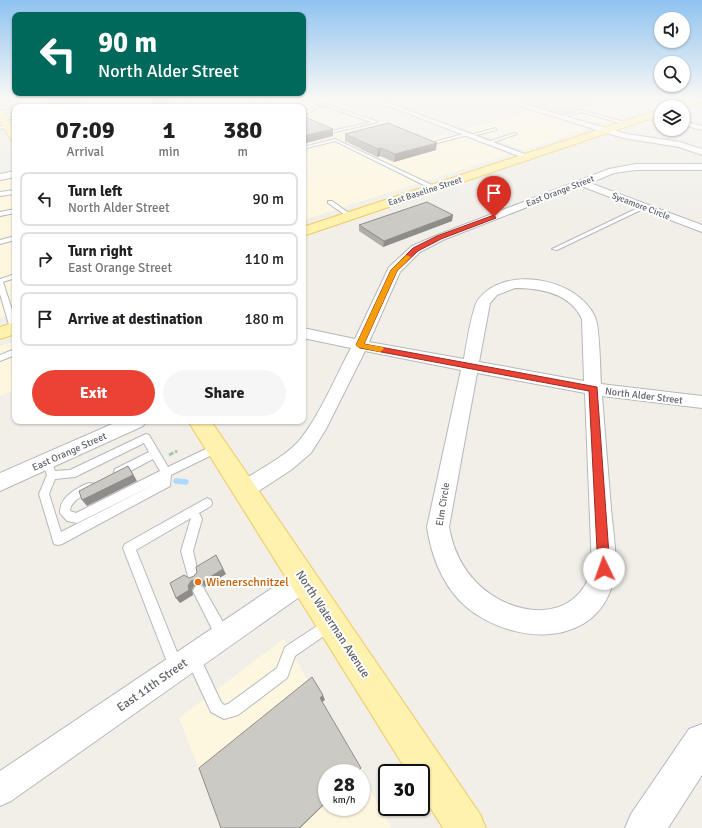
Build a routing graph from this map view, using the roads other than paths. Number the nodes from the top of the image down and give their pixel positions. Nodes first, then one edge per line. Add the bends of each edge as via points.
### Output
1 (455, 138) edge
2 (479, 138) edge
3 (504, 138) edge
4 (585, 138) edge
5 (635, 138) edge
6 (423, 141) edge
7 (490, 142) junction
8 (306, 147) edge
9 (702, 152) edge
10 (529, 157) junction
11 (702, 167) edge
12 (12, 175) edge
13 (0, 177) edge
14 (581, 183) junction
15 (434, 188) junction
16 (12, 192) edge
17 (0, 194) edge
18 (330, 202) dead end
19 (644, 207) junction
20 (12, 211) edge
21 (0, 214) edge
22 (350, 216) junction
23 (702, 229) edge
24 (306, 231) edge
25 (12, 239) edge
26 (0, 242) edge
27 (555, 249) dead end
28 (12, 277) edge
29 (0, 282) edge
30 (12, 304) edge
31 (7, 305) junction
32 (10, 329) edge
33 (306, 334) edge
34 (360, 345) junction
35 (12, 353) edge
36 (0, 358) edge
37 (470, 366) junction
38 (594, 389) junction
39 (702, 402) edge
40 (132, 424) edge
41 (202, 424) edge
42 (217, 448) junction
43 (155, 454) junction
44 (50, 468) junction
45 (166, 474) junction
46 (0, 482) edge
47 (244, 490) junction
48 (206, 504) dead end
49 (193, 512) junction
50 (193, 576) edge
51 (304, 580) junction
52 (199, 591) dead end
53 (331, 622) junction
54 (223, 636) junction
55 (184, 663) junction
56 (700, 751) edge
57 (0, 790) edge
58 (466, 828) edge
59 (645, 828) edge

1 - 6 lane via 430,144
2 - 7 street
3 - 7 lane
4 - 10 main road, East Baseline Street
5 - 9 street via 680,145
7 - 10 street
8 - 15 lane via 335,140
10 - 15 main road, East Baseline Street
11 - 14 street, East Orange Street via 636,167 612,171
12 - 13 street
14 - 19 street, Sycamore Circle
14 - 34 street, East Orange Street via 416,249 394,270
15 - 22 main road, East Baseline Street
16 - 17 lane
18 - 22 lane
19 - 23 street, Sycamore Circle
19 - 27 lane
20 - 21 lane
22 - 24 main road, East Baseline Street
25 - 26 lane
28 - 29 lane
29 - 31 lane
30 - 31 lane
31 - 32 lane
33 - 34 street, North Alder Street
34 - 37 street, North Alder Street
34 - 47 street, East Orange Street via 317,430 304,448
35 - 36 lane
37 - 38 street, North Alder Street
37 - 38 street, Elm Circle via 484,299 505,286 535,284 566,294 580,304 588,315
37 - 38 street, Elm Circle via 438,519 439,537 449,564 471,594 494,611 530,623 549,623 566,619 580,611 591,602 603,580
38 - 39 street, North Alder Street
40 - 44 street, East Orange Street
41 - 42 main road, North Waterman Avenue
42 - 45 lane
42 - 47 main road, North Waterman Avenue
43 - 44 lane via 146,438 71,474
43 - 45 lane
43 - 45 lane via 68,501 64,513 71,518 77,518
44 - 45 lane via 44,494 58,540 166,483
44 - 46 street, East Orange Street
47 - 51 main road, North Waterman Avenue
48 - 49 lane
49 - 50 lane via 197,519 187,552
49 - 55 lane via 129,548
51 - 53 main road, North Waterman Avenue
51 - 54 street, East 11th Street
52 - 54 lane
53 - 55 lane via 290,652 282,673 227,713 216,707
53 - 58 main road, North Waterman Avenue
54 - 55 street, East 11th Street
55 - 57 street, East 11th Street
56 - 59 street

